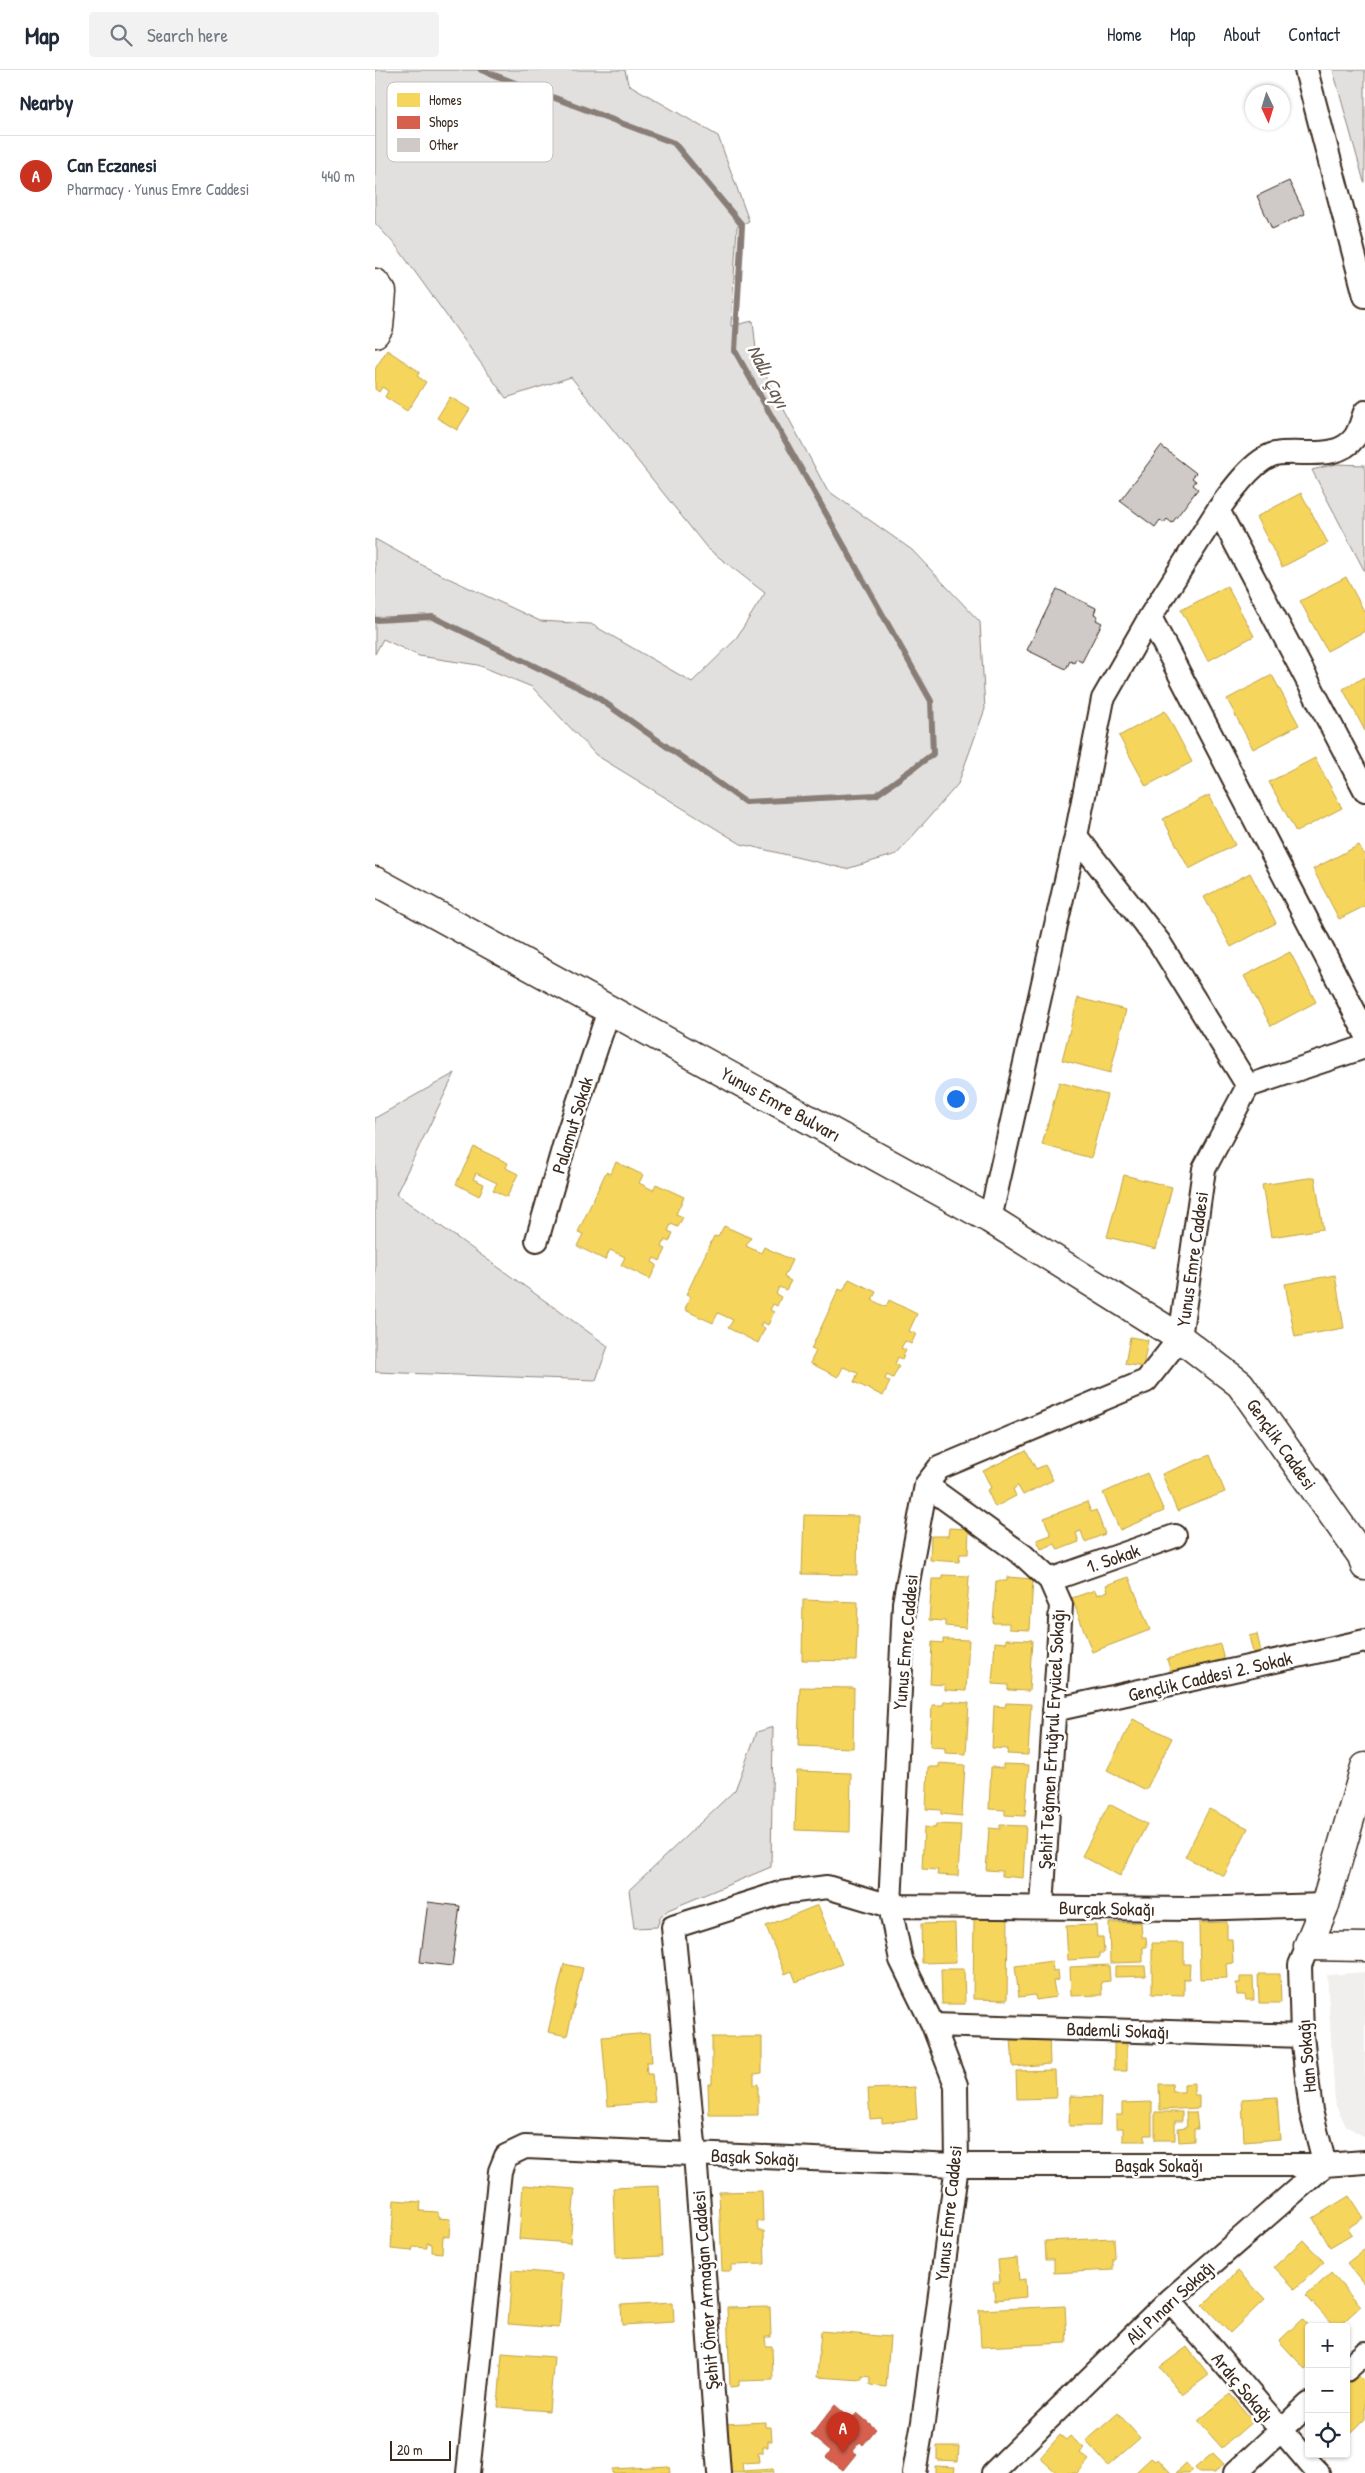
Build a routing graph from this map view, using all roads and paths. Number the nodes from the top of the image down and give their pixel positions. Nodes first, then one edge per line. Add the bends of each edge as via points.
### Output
1 (1306, 70) edge
2 (375, 283) edge
3 (1365, 296) edge
4 (375, 333) edge
5 (1365, 412) edge
6 (1218, 510) junction
7 (1150, 617) junction
8 (1365, 790) edge
9 (1077, 836) junction
10 (375, 881) edge
11 (609, 1010) junction
12 (1365, 1032) edge
13 (1365, 1046) edge
14 (1249, 1086) junction
15 (990, 1219) junction
16 (537, 1240) dead end
17 (1181, 1338) junction
18 (926, 1485) junction
19 (1175, 1536) dead end
20 (1365, 1566) edge
21 (1050, 1580) junction
22 (1365, 1641) edge
23 (1054, 1710) junction
24 (1365, 1768) edge
25 (1325, 1905) junction
26 (890, 1906) junction
27 (1042, 1907) junction
28 (673, 1928) joint
29 (1307, 1946) junction
30 (1365, 1947) edge
31 (933, 2025) junction
32 (1302, 2036) junction
33 (695, 2154) junction
34 (1365, 2162) edge
35 (957, 2165) junction
36 (1325, 2165) junction
37 (1170, 2300) junction
38 (1365, 2353) edge
39 (1348, 2368) edge
40 (1305, 2408) edge
41 (1280, 2431) junction
42 (468, 2473) edge
43 (719, 2473) edge
44 (914, 2473) edge
45 (993, 2473) edge
46 (1235, 2473) edge
47 (1317, 2473) edge

1 - 3 street
2 - 4 street via 383,292 379,327
5 - 6 street via 1356,436 1347,446 1331,452 1274,454 1243,476
6 - 7 street
6 - 8 street
7 - 9 street via 1103,699
7 - 12 street
9 - 14 street via 1159,942
9 - 15 street
10 - 11 street, Yunus Emre Bulvarı
11 - 15 street, Yunus Emre Bulvarı
11 - 16 street, Palamut Sokak
13 - 14 street
14 - 17 street, Yunus Emre Caddesi via 1204,1169
15 - 17 street, Yunus Emre Bulvarı
17 - 18 street, Yunus Emre Caddesi via 1146,1380 939,1468
17 - 20 street, Gençlik Caddesi via 1240,1384 1362,1556
18 - 21 street, Şehit Teğmen Ertuğrul Eryücel Sokağı via 1024,1556
18 - 26 street, Yunus Emre Caddesi via 904,1603
19 - 21 street, 1. Sokak
21 - 23 street, Şehit Teğmen Ertuğrul Eryücel Sokağı via 1061,1605
22 - 23 street, Gençlik Caddesi 2. Sokak
23 - 27 street, Şehit Teğmen Ertuğrul Eryücel Sokağı
24 - 25 street
25 - 27 street, Burçak Sokağı
25 - 29 street
26 - 27 street, Burçak Sokağı
26 - 28 street, Burçak Sokağı via 827,1888 780,1893
26 - 31 street, Yunus Emre Caddesi via 901,1960
28 - 33 street, Şehit Ömer Armağan Caddesi
29 - 30 street
29 - 32 street, Han Sokağı via 1300,1965
31 - 32 street, Bademli Sokağı
31 - 35 street, Yunus Emre Caddesi via 956,2085
32 - 36 street, Han Sokağı via 1311,2111
33 - 35 street, Başak Sokağı
33 - 42 street, Başak Sokağı via 525,2147 506,2156 500,2170
33 - 43 street, Şehit Ömer Armağan Caddesi
34 - 36 street
35 - 36 street, Başak Sokağı
35 - 44 street, Yunus Emre Caddesi
36 - 37 street, Ali Pınarı Sokağı
37 - 41 street, Ardıç Sokağı
37 - 45 street, Ali Pınarı Sokağı
38 - 39 street
40 - 41 street
41 - 46 street
41 - 47 street, Ardıç Sokağı

